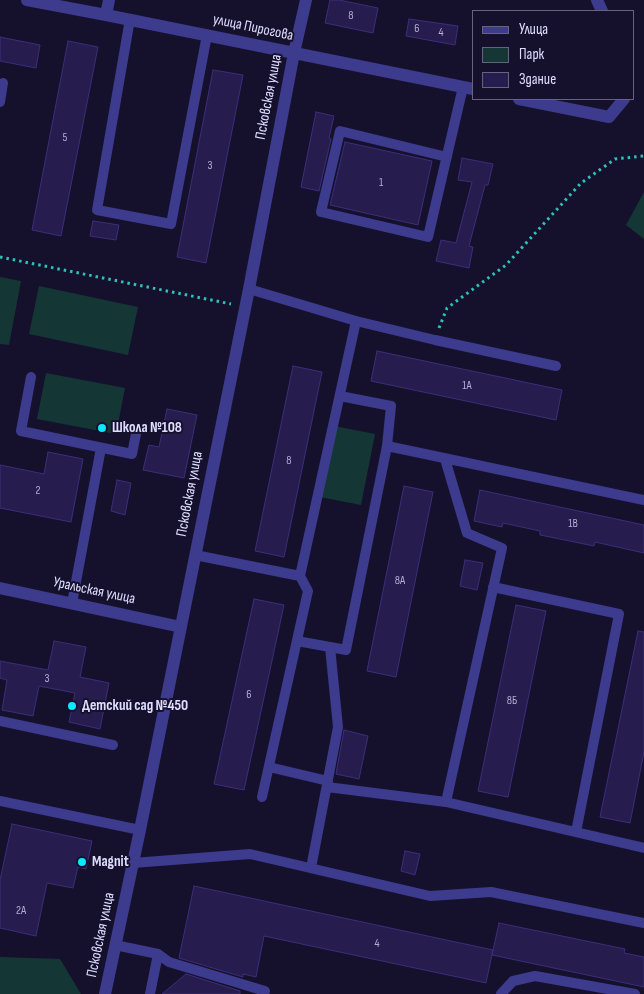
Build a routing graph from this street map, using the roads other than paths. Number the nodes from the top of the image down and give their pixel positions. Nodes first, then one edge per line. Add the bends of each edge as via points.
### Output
1 (27, 0) edge
2 (109, 0) edge
3 (306, 0) edge
4 (106, 15) junction
5 (130, 19) junction
6 (207, 35) junction
7 (294, 53) junction
8 (4, 83) dead end
9 (468, 88) edge
10 (524, 100) edge
11 (623, 100) edge
12 (0, 102) edge
13 (447, 157) junction
14 (249, 289) junction
15 (356, 321) junction
16 (556, 366) dead end
17 (31, 377) dead end
18 (340, 396) junction
19 (136, 434) dead end
20 (387, 446) junction
21 (101, 448) junction
22 (444, 459) junction
23 (644, 500) edge
24 (195, 556) junction
25 (300, 576) junction
26 (493, 587) junction
27 (0, 588) edge
28 (72, 603) junction
29 (180, 627) junction
30 (297, 641) junction
31 (330, 647) junction
32 (0, 721) edge
33 (113, 745) dead end
34 (269, 767) junction
35 (327, 784) junction
36 (262, 797) dead end
37 (446, 802) junction
38 (0, 803) edge
39 (140, 830) junction
40 (576, 832) junction
41 (644, 848) edge
42 (133, 863) junction
43 (311, 868) junction
44 (644, 923) edge
45 (115, 945) junction
46 (158, 954) junction
47 (105, 994) edge
48 (150, 994) edge
49 (264, 994) edge
50 (502, 994) edge
51 (635, 994) edge

1 - 4 street, улица Пирогова
2 - 4 street
3 - 7 street, Псковская улица
4 - 5 street, улица Пирогова
5 - 6 street, улица Пирогова
5 - 6 lane via 97,210 171,224
6 - 7 street, улица Пирогова
7 - 9 street, улица Пирогова
7 - 14 street, Псковская улица
8 - 12 lane
9 - 13 lane
10 - 11 street via 609,117
13 - 13 lane via 428,237 321,212 340,131
14 - 15 lane
14 - 24 street, Псковская улица
15 - 16 lane
15 - 18 lane
17 - 21 lane via 21,431
18 - 20 lane via 391,406
18 - 25 lane
19 - 21 lane via 132,454
20 - 22 lane
20 - 31 lane via 346,650
21 - 28 lane
22 - 23 lane
22 - 26 lane via 467,533 502,548
24 - 25 lane
24 - 29 street, Псковская улица
25 - 30 lane via 308,591
26 - 37 lane
26 - 40 lane via 618,614
27 - 28 street, Уральская улица
28 - 29 street, Уральская улица
29 - 39 street, Псковская улица
30 - 31 lane
30 - 34 lane
31 - 35 lane via 338,727
32 - 33 lane
34 - 35 lane
34 - 36 lane
35 - 37 lane
35 - 43 lane
37 - 40 lane
38 - 39 lane
39 - 42 street, Псковская улица
40 - 41 lane
42 - 43 lane via 250,854
42 - 45 street, Псковская улица
43 - 44 lane via 430,896 491,892
45 - 46 lane
45 - 47 street, Псковская улица
46 - 48 lane
46 - 49 lane via 169,962 265,991
50 - 51 lane via 513,981 535,976

